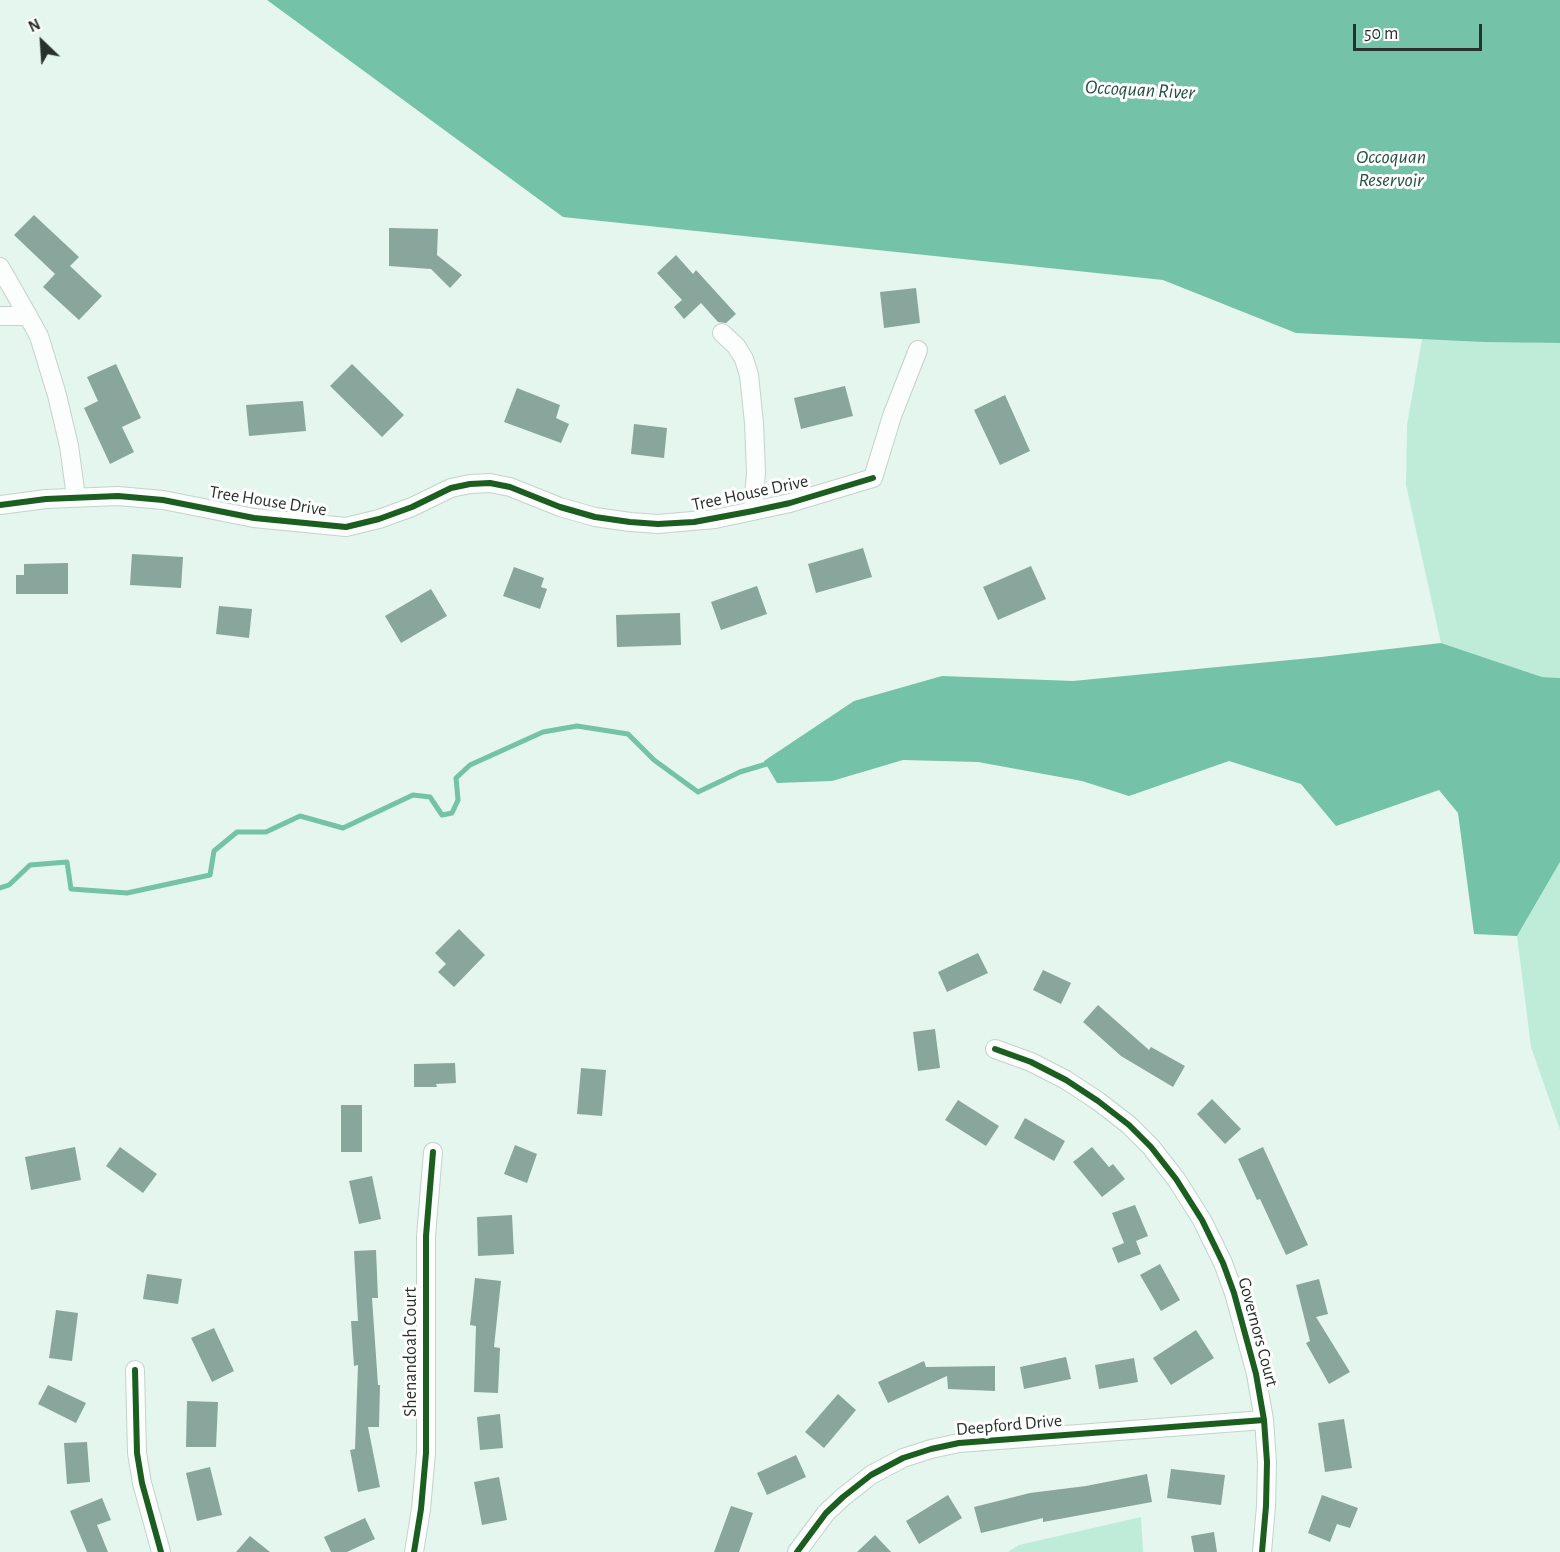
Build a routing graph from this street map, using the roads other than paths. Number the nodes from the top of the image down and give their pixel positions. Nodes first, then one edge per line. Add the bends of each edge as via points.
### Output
1 (0, 267) edge
2 (0, 316) edge
3 (28, 316) junction
4 (722, 333) dead end
5 (918, 350) dead end
6 (76, 497) junction
7 (0, 505) edge
8 (753, 511) junction
9 (995, 1049) dead end
10 (433, 1152) dead end
11 (135, 1370) dead end
12 (1264, 1420) junction
13 (161, 1552) edge
14 (414, 1552) edge
15 (796, 1552) edge
16 (1262, 1552) edge

1 - 3 street
2 - 3 street
3 - 6 street via 39,336 57,395
4 - 8 street via 736,346 749,375 756,472
5 - 8 street, Tree House Drive via 873,478
6 - 7 street, Tree House Drive
6 - 8 street, Tree House Drive via 163,500 254,518 346,527 379,519 470,483 510,487 560,507 630,522 694,522
9 - 12 street, Governors Court via 1048,1071 1098,1101 1144,1140 1176,1179 1202,1220 1231,1283
10 - 14 street, Shenandoah Court via 426,1236 426,1453
11 - 13 street via 137,1453
12 - 15 street, Deepford Drive via 959,1443 930,1449 892,1464 853,1489 826,1513
12 - 16 street, Governors Court via 1267,1462

